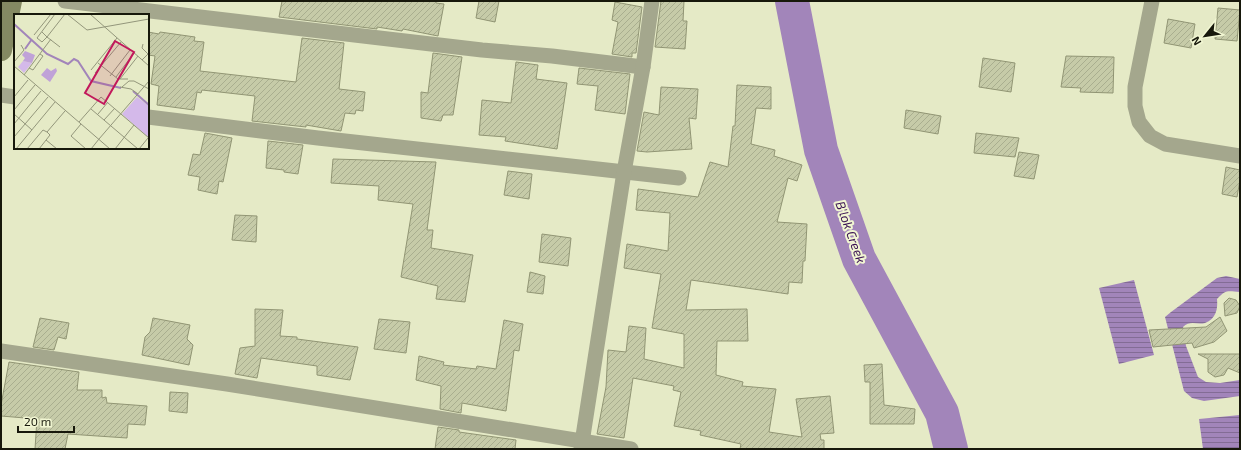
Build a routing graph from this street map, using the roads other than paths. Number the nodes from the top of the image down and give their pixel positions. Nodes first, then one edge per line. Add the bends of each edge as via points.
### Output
1 (11, 1) edge
2 (65, 1) edge
3 (652, 1) edge
4 (1152, 1) edge
5 (1, 50) edge
6 (643, 67) junction
7 (1, 95) edge
8 (14, 97) edge
9 (149, 117) edge
10 (1240, 156) edge
11 (624, 172) junction
12 (679, 178) dead end
13 (1, 351) edge
14 (581, 445) edge
15 (631, 449) edge

1 - 5 street
2 - 6 street
3 - 6 street
4 - 10 street via 1135,87 1135,106 1139,122 1150,136 1165,144
6 - 11 street
7 - 8 street
9 - 11 street
11 - 12 street
11 - 14 street
13 - 14 street via 227,384
14 - 15 street

